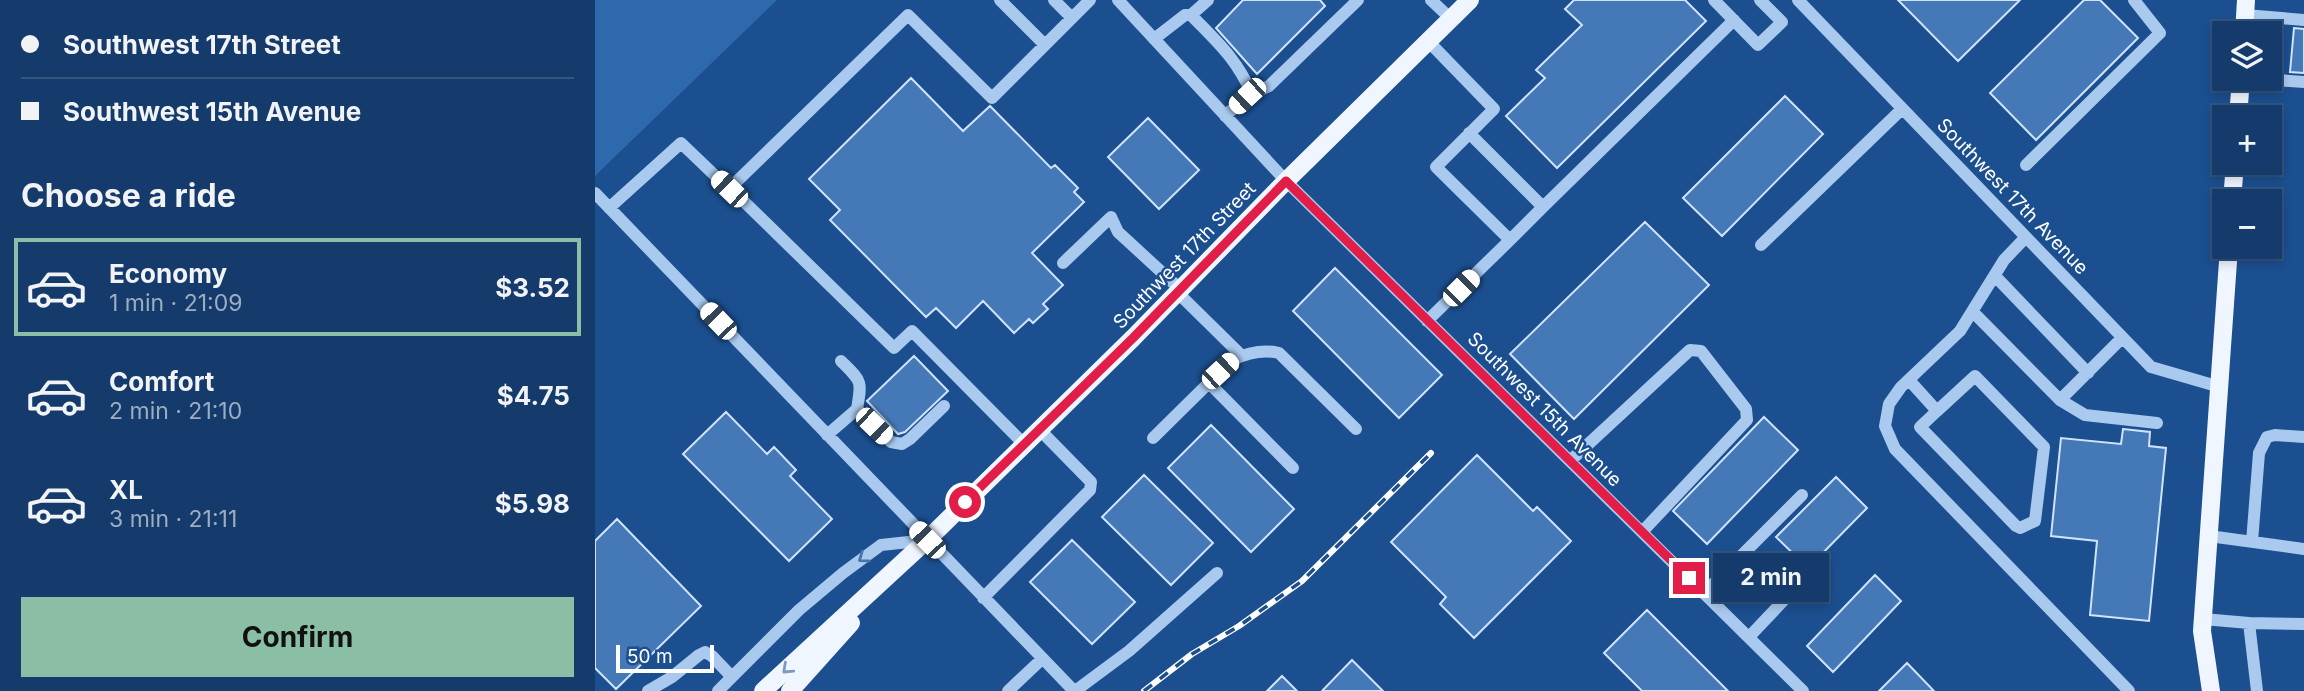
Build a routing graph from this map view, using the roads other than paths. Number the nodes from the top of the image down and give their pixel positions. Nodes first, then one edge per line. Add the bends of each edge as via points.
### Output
1 (1000, 0) edge
2 (1053, 0) edge
3 (1090, 0) edge
4 (1118, 0) edge
5 (1208, 0) edge
6 (1358, 0) edge
7 (1431, 0) edge
8 (1470, 0) edge
9 (1714, 0) edge
10 (1760, 0) edge
11 (2134, 0) edge
12 (1799, 1) edge
13 (1191, 15) junction
14 (2245, 16) edge
15 (1072, 18) junction
16 (1451, 19) junction
17 (1734, 20) junction
18 (2304, 20) edge
19 (1154, 39) junction
20 (1428, 41) junction
21 (1045, 45) junction
22 (2282, 80) edge
23 (2304, 82) edge
24 (1252, 93) junction
25 (1902, 109) junction
26 (1226, 116) junction
27 (1469, 134) junction
28 (2026, 165) dead end
29 (1286, 181) junction
30 (730, 188) junction
31 (600, 202) edge
32 (1543, 207) junction
33 (2026, 237) junction
34 (1510, 240) junction
35 (1761, 245) dead end
36 (2228, 259) edge
37 (1063, 263) dead end
38 (1994, 276) junction
39 (1179, 291) junction
40 (1973, 312) junction
41 (1427, 321) junction
42 (2122, 338) junction
43 (1241, 355) junction
44 (841, 361) dead end
45 (2088, 373) junction
46 (1909, 380) junction
47 (1208, 383) junction
48 (2220, 387) junction
49 (2060, 400) junction
50 (944, 406) dead end
51 (856, 409) junction
52 (1937, 411) junction
53 (2157, 423) dead end
54 (1039, 429) junction
55 (1356, 429) dead end
56 (827, 435) junction
57 (2304, 437) edge
58 (1153, 438) dead end
59 (1024, 444) junction
60 (1570, 461) junction
61 (1293, 468) dead end
62 (1802, 495) dead end
63 (1642, 532) junction
64 (2209, 536) junction
65 (927, 540) junction
66 (2252, 542) junction
67 (2304, 549) edge
68 (1217, 573) dead end
69 (1800, 583) dead end
70 (1704, 593) junction
71 (983, 598) junction
72 (2203, 619) junction
73 (2249, 623) junction
74 (2304, 624) edge
75 (1749, 637) junction
76 (1042, 660) junction
77 (732, 677) junction
78 (648, 691) edge
79 (718, 691) edge
80 (763, 691) edge
81 (790, 691) edge
82 (1008, 691) edge
83 (1074, 691) edge
84 (1804, 691) edge
85 (2129, 691) edge
86 (2211, 691) edge
87 (2257, 691) edge

1 - 21 street
2 - 15 street
3 - 15 street
4 - 19 street, Southwest 15th Avenue
5 - 13 street
6 - 24 street via 1269,86
7 - 16 street
8 - 16 main road, Southwest 17th Street
9 - 17 street
10 - 17 street via 1782,22 1758,45
11 - 28 street via 2160,33
12 - 25 street, Southwest 17th Avenue
13 - 19 street
13 - 24 street via 1231,56
14 - 18 street
15 - 21 street
16 - 20 main road, Southwest 17th Street
17 - 32 street
19 - 26 street, Southwest 15th Avenue
20 - 27 street via 1494,109
20 - 29 main road, Southwest 17th Street
21 - 30 street via 992,98 908,15
22 - 23 street
24 - 26 street
25 - 33 street, Southwest 17th Avenue
25 - 35 street
26 - 29 street, Southwest 15th Avenue
27 - 32 street
27 - 34 street via 1436,167
29 - 39 main road, Southwest 17th Street
29 - 41 street, Southwest 15th Avenue
30 - 31 street via 681,143
30 - 59 street via 894,348 912,331
31 - 56 street
32 - 34 street
33 - 38 street
33 - 42 street, Southwest 17th Avenue
34 - 41 street
36 - 48 main road
37 - 39 street via 1111,217 1118,232
38 - 40 street
38 - 45 street
39 - 43 street
39 - 54 main road, Southwest 17th Street
40 - 46 street via 1960,331
40 - 49 street
41 - 60 street, Southwest 15th Avenue
42 - 45 street
42 - 48 street, Southwest 17th Avenue via 2151,367
43 - 47 street
43 - 55 street via 1267,350 1279,353
44 - 51 street via 861,385
45 - 49 street
46 - 52 street
46 - 85 street via 1889,404 1885,426 1895,449
47 - 58 street
47 - 61 street
48 - 64 main road
49 - 53 street via 2085,415
50 - 51 street via 902,444 891,442
51 - 56 street
52 - 52 street via 1920,427 2016,526 2035,521 2044,447 1975,376
54 - 59 main road, Southwest 17th Street
54 - 71 street via 1091,482 1090,490
56 - 65 street
57 - 66 street via 2267,437 2259,453
59 - 65 main road, Southwest 17th Street
60 - 63 street, Southwest 15th Avenue
60 - 63 street via 1691,350 1701,351 1746,409 1747,420
62 - 70 street
63 - 70 street, Southwest 15th Avenue
64 - 66 street
64 - 72 main road
65 - 71 street
65 -> 77 street via 881,545 799,610
65 -> 80 main road, Southwest 17th Street
65 - 81 main road, Southwest 17th Street
66 - 67 street
68 - 83 street via 1129,651
69 - 75 street
70 - 75 street, Southwest 15th Avenue
71 - 76 street
72 - 73 street
72 - 86 main road
73 - 74 street
73 - 87 street
75 - 84 street, Southwest 15th Avenue
76 - 82 street
76 - 83 street
77 - 78 street via 705,652
77 - 79 street

